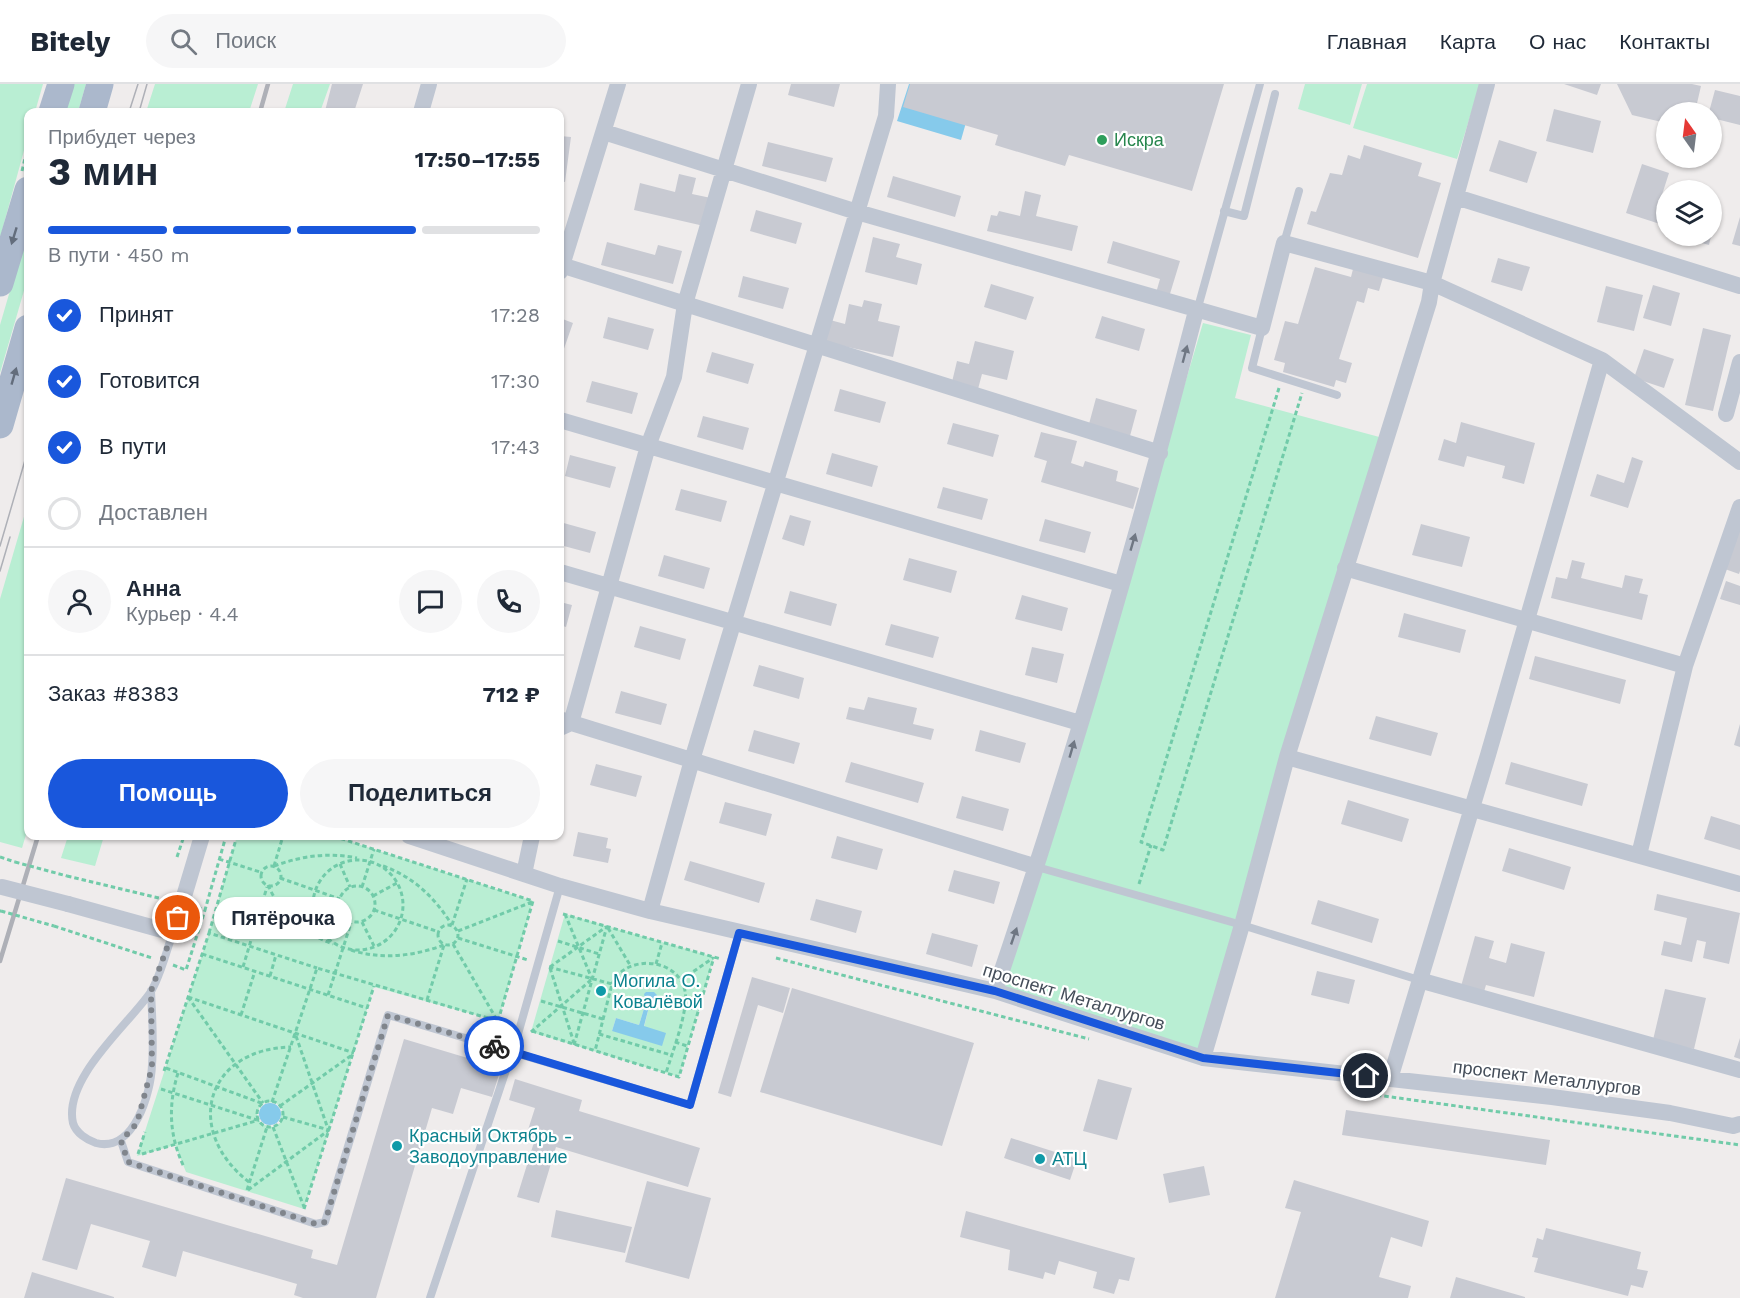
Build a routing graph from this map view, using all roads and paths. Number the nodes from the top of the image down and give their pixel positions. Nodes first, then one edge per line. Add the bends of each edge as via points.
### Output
1 (61, 84) edge
2 (100, 84) edge
3 (429, 84) edge
4 (618, 84) edge
5 (749, 84) edge
6 (888, 84) edge
7 (1260, 84) edge
8 (1487, 84) edge
9 (1275, 94) dead end
10 (53, 108) edge
11 (93, 108) edge
12 (422, 108) edge
13 (604, 132) junction
14 (724, 170) junction
15 (1299, 191) dead end
16 (1455, 197) junction
17 (24, 203) edge
18 (1224, 211) junction
19 (857, 212) junction
20 (1284, 243) junction
21 (564, 257) edge
22 (564, 270) edge
23 (0, 283) edge
24 (1432, 283) junction
25 (1740, 286) edge
26 (685, 304) junction
27 (1196, 312) junction
28 (1262, 328) junction
29 (24, 342) edge
30 (818, 346) junction
31 (1602, 360) junction
32 (1740, 362) edge
33 (1282, 378) junction
34 (1305, 385) junction
35 (1337, 395) dead end
36 (1726, 414) dead end
37 (564, 421) edge
38 (0, 425) edge
39 (648, 446) junction
40 (1160, 453) junction
41 (1740, 462) edge
42 (776, 483) junction
43 (1740, 507) edge
44 (1345, 567) junction
45 (564, 573) edge
46 (1121, 584) junction
47 (609, 588) junction
48 (734, 621) junction
49 (1525, 621) junction
50 (1685, 666) junction
51 (564, 721) edge
52 (1080, 723) junction
53 (564, 724) edge
54 (1287, 757) junction
55 (692, 760) junction
56 (1470, 808) junction
57 (201, 840) edge
58 (225, 840) edge
59 (236, 840) edge
60 (282, 840) edge
61 (346, 840) edge
62 (421, 840) edge
63 (531, 840) edge
64 (1150, 845) junction
65 (374, 849) junction
66 (1639, 855) junction
67 (0, 858) edge
68 (219, 859) junction
69 (371, 861) junction
70 (230, 862) junction
71 (340, 863) junction
72 (274, 866) junction
73 (1037, 867) junction
74 (261, 872) junction
75 (524, 874) junction
76 (280, 878) junction
77 (467, 879) junction
78 (397, 883) junction
79 (1740, 884) edge
80 (268, 885) junction
81 (560, 886) junction
82 (1, 887) edge
83 (350, 887) junction
84 (362, 887) junction
85 (316, 891) junction
86 (1136, 895) junction
87 (373, 896) junction
88 (340, 899) junction
89 (533, 901) junction
90 (182, 903) junction
91 (205, 910) junction
92 (374, 910) junction
93 (1, 911) edge
94 (650, 911) junction
95 (341, 914) junction
96 (400, 919) junction
97 (351, 922) junction
98 (362, 922) junction
99 (563, 923) dead end
100 (452, 925) junction
101 (1242, 925) junction
102 (318, 926) junction
103 (607, 926) junction
104 (458, 931) junction
105 (439, 932) junction
106 (560, 932) dead end
107 (173, 933) junction
108 (209, 933) junction
109 (739, 933) junction
110 (458, 938) junction
111 (558, 941) junction
112 (662, 942) dead end
113 (453, 944) junction
114 (444, 945) junction
115 (250, 946) junction
116 (374, 946) junction
117 (578, 947) junction
118 (342, 948) junction
119 (555, 950) dead end
120 (202, 954) junction
121 (599, 954) junction
122 (276, 955) junction
123 (517, 957) junction
124 (553, 959) dead end
125 (162, 962) junction
126 (656, 964) junction
127 (630, 965) junction
128 (243, 967) junction
129 (317, 968) junction
130 (550, 968) junction
131 (255, 971) junction
132 (335, 974) junction
133 (270, 976) junction
134 (547, 979) dead end
135 (592, 979) junction
136 (681, 980) junction
137 (1419, 980) junction
138 (612, 984) junction
139 (374, 986) junction
140 (310, 989) junction
141 (544, 990) dead end
142 (151, 991) junction
143 (995, 991) junction
144 (328, 995) junction
145 (188, 997) junction
146 (426, 1001) junction
147 (541, 1001) junction
148 (684, 1006) junction
149 (563, 1007) junction
150 (367, 1008) junction
151 (699, 1010) junction
152 (537, 1011) dead end
153 (583, 1013) junction
154 (242, 1015) junction
155 (603, 1019) junction
156 (498, 1021) junction
157 (534, 1022) dead end
158 (531, 1032) junction
159 (295, 1034) junction
160 (599, 1035) junction
161 (675, 1042) junction
162 (574, 1045) junction
163 (688, 1046) junction
164 (291, 1047) junction
165 (512, 1051) junction
166 (594, 1051) junction
167 (354, 1053) junction
168 (671, 1055) junction
169 (1203, 1058) junction
170 (234, 1064) junction
171 (165, 1068) junction
172 (1740, 1070) edge
173 (178, 1073) junction
174 (666, 1073) junction
175 (1389, 1079) junction
176 (312, 1083) junction
177 (217, 1087) junction
178 (172, 1092) junction
179 (273, 1102) junction
180 (263, 1103) junction
181 (210, 1105) junction
182 (280, 1106) junction
183 (283, 1117) junction
184 (259, 1120) junction
185 (148, 1122) dead end
186 (1740, 1124) edge
187 (267, 1127) junction
188 (273, 1127) junction
189 (329, 1130) junction
190 (213, 1135) junction
191 (121, 1141) junction
192 (175, 1145) junction
193 (286, 1162) junction
194 (186, 1172) dead end
195 (249, 1182) junction
196 (430, 1298) edge

1 - 10 main road
2 - 11 main road
3 - 12 street
4 - 13 street
5 - 14 street
6 - 19 street via 886,116
7 - 18 lane
8 - 16 street
9 - 18 lane via 1244,216
13 - 14 street
13 - 21 street
14 - 19 street
14 - 26 street
15 - 20 lane
16 - 24 street
16 - 25 street
17 -> 23 main road
18 - 27 lane
19 - 27 street
19 - 30 street
20 - 24 street
20 - 28 street
22 - 26 street
24 - 31 street
24 - 44 street
26 - 30 street
26 - 39 street via 674,377
27 - 28 street
40 -> 27 street
28 - 33 lane via 1252,368
38 -> 29 main road
30 - 40 street
30 - 42 street
31 - 41 street
31 - 49 street
32 - 36 street
33 - 34 lane
33 - 64 path via 1141,842
34 - 35 lane
34 - 64 path via 1163,850
37 - 39 street
39 - 42 street
39 - 47 street
46 -> 40 street
42 - 46 street
42 - 48 street
43 - 50 street
44 - 49 street
44 - 54 street
45 - 47 street
46 - 52 street
47 - 48 street
47 - 51 street
48 - 52 street
48 - 55 street
49 - 50 street
49 - 56 street
50 - 66 street
73 -> 52 street
53 - 55 street
54 - 56 street
54 - 101 street
55 - 73 street
55 - 94 street
56 - 66 street
56 - 137 street
57 - 90 street
58 - 68 path
59 - 70 path
60 - 72 path
61 - 65 path
62 - 75 street, проспект Металлургов
63 - 75 street
64 - 86 path
65 - 69 path
65 - 77 path
66 - 79 street
67 - 90 path, bridge
68 - 70 path
68 - 91 path
69 - 71 path via 355,859
69 - 72 path via 320,854
69 - 78 path via 393,875
69 - 84 path
69 - 100 path via 418,885 439,904
70 - 74 path
70 - 108 path
71 - 83 path
71 - 85 path via 327,872
72 - 74 path
72 - 76 path
73 - 86 lane
143 -> 73 street
74 - 80 path via 262,882
75 - 81 street, проспект Металлургов
76 - 80 path via 274,885
76 - 85 path
77 - 89 path
77 - 100 path
78 - 87 path
78 - 96 path via 402,904
80 - 115 path
80 - 118 path via 276,903 301,928
81 - 94 street, проспект Металлургов
81 - 165 lane
82 - 107 street, bridge
83 - 84 path
83 - 88 path
84 - 87 path
85 - 88 path
85 - 102 path via 314,914
86 - 101 lane
87 - 92 path
88 - 95 path
89 - 104 path
89 - 123 path
90 - 91 path
90 - 107 street
91 - 125 path via 186,970
92 - 96 path
92 - 98 path
93 - 125 path, bridge
94 - 109 street, проспект Металлургов
95 - 97 path
95 - 102 path
96 - 105 path
96 - 116 path via 389,936
97 - 98 path
97 - 118 path
98 - 116 path
99 - 117 path via 565,914
100 - 104 path
100 - 105 path via 443,926
101 - 137 lane
101 - 169 street
102 - 118 path
103 - 117 path
103 - 121 path
103 - 127 path
104 - 110 path
105 - 114 path
106 - 111 path
107 - 125 lane
108 - 115 path
108 - 120 path
109 - 143 street, проспект Металлургов
109 - 165 lane via 690,1105
110 - 113 path
110 - 123 path
111 - 117 path
111 - 119 path
112 - 126 path
113 - 114 path
113 - 156 path
114 - 118 path via 394,956 367,955
114 - 146 path
115 - 122 path
115 - 128 path
116 - 118 path
117 - 121 path
117 - 130 path
117 - 135 path
118 - 132 path
120 - 128 path
120 - 145 path
121 - 135 path
122 - 129 path
122 - 133 path
123 - 156 path
124 - 130 path
125 - 142 lane
126 - 127 path
126 - 136 path
127 - 138 path via 621,970
128 - 131 path
129 - 132 path
129 - 140 path
130 - 134 path
130 - 135 path
130 - 149 path
131 - 133 path
131 - 154 path
132 - 139 path
132 - 144 path
133 - 140 path
135 - 138 path
135 - 149 path
135 - 153 path
136 - 148 path
136 - 151 path via 714,957
137 - 172 street
137 - 175 street
138 - 155 path
139 - 146 path
139 - 150 path
140 - 144 path
140 - 159 path
141 - 147 path
142 - 191 lane via 152,1067 137,1123
142 - 191 lane via 87,1069 72,1107 74,1125 86,1140 105,1145
143 - 169 street, проспект Металлургов
144 - 150 path
145 - 154 path
145 - 170 path
145 - 171 path
146 - 156 path
147 - 149 path
147 - 152 path
148 - 151 path
148 - 161 path
149 - 153 path
149 - 158 path
149 - 162 path
150 - 167 path
151 - 163 path
153 - 155 path
153 - 162 path
154 - 159 path
155 - 160 path
157 - 158 path
158 - 162 path
159 - 164 path
159 - 167 path
159 - 176 path
160 - 166 path
160 - 168 path
161 - 163 path
161 - 168 path
162 - 166 path
163 - 174 path via 679,1077
164 - 170 path via 270,1047
164 - 179 path
165 - 191 lane via 388,1015 325,1222 316,1224 128,1162
165 - 196 lane
166 - 174 path
167 - 176 path
167 - 189 path
168 - 174 path
169 - 175 street, проспект Металлургов
170 - 177 path
170 - 180 path
171 - 173 path
171 - 178 path via 159,1088
173 - 177 path
173 - 178 path
175 - 186 street, проспект Металлургов
176 - 182 path
176 - 189 path
177 - 180 path
177 - 181 path
178 - 181 path
178 - 192 path
179 - 180 path
179 - 182 path
180 - 184 path via 258,1110
181 - 184 path
181 - 190 path
182 - 183 path
183 - 188 path
183 - 189 path
184 - 187 path
184 - 190 path
185 - 192 path via 137,1155
187 - 188 path
187 - 195 path
188 - 193 path
189 - 193 path
189 - 193 path via 304,1209
190 - 192 path
190 - 195 path via 235,1171
192 - 194 path
193 - 195 path via 246,1191

